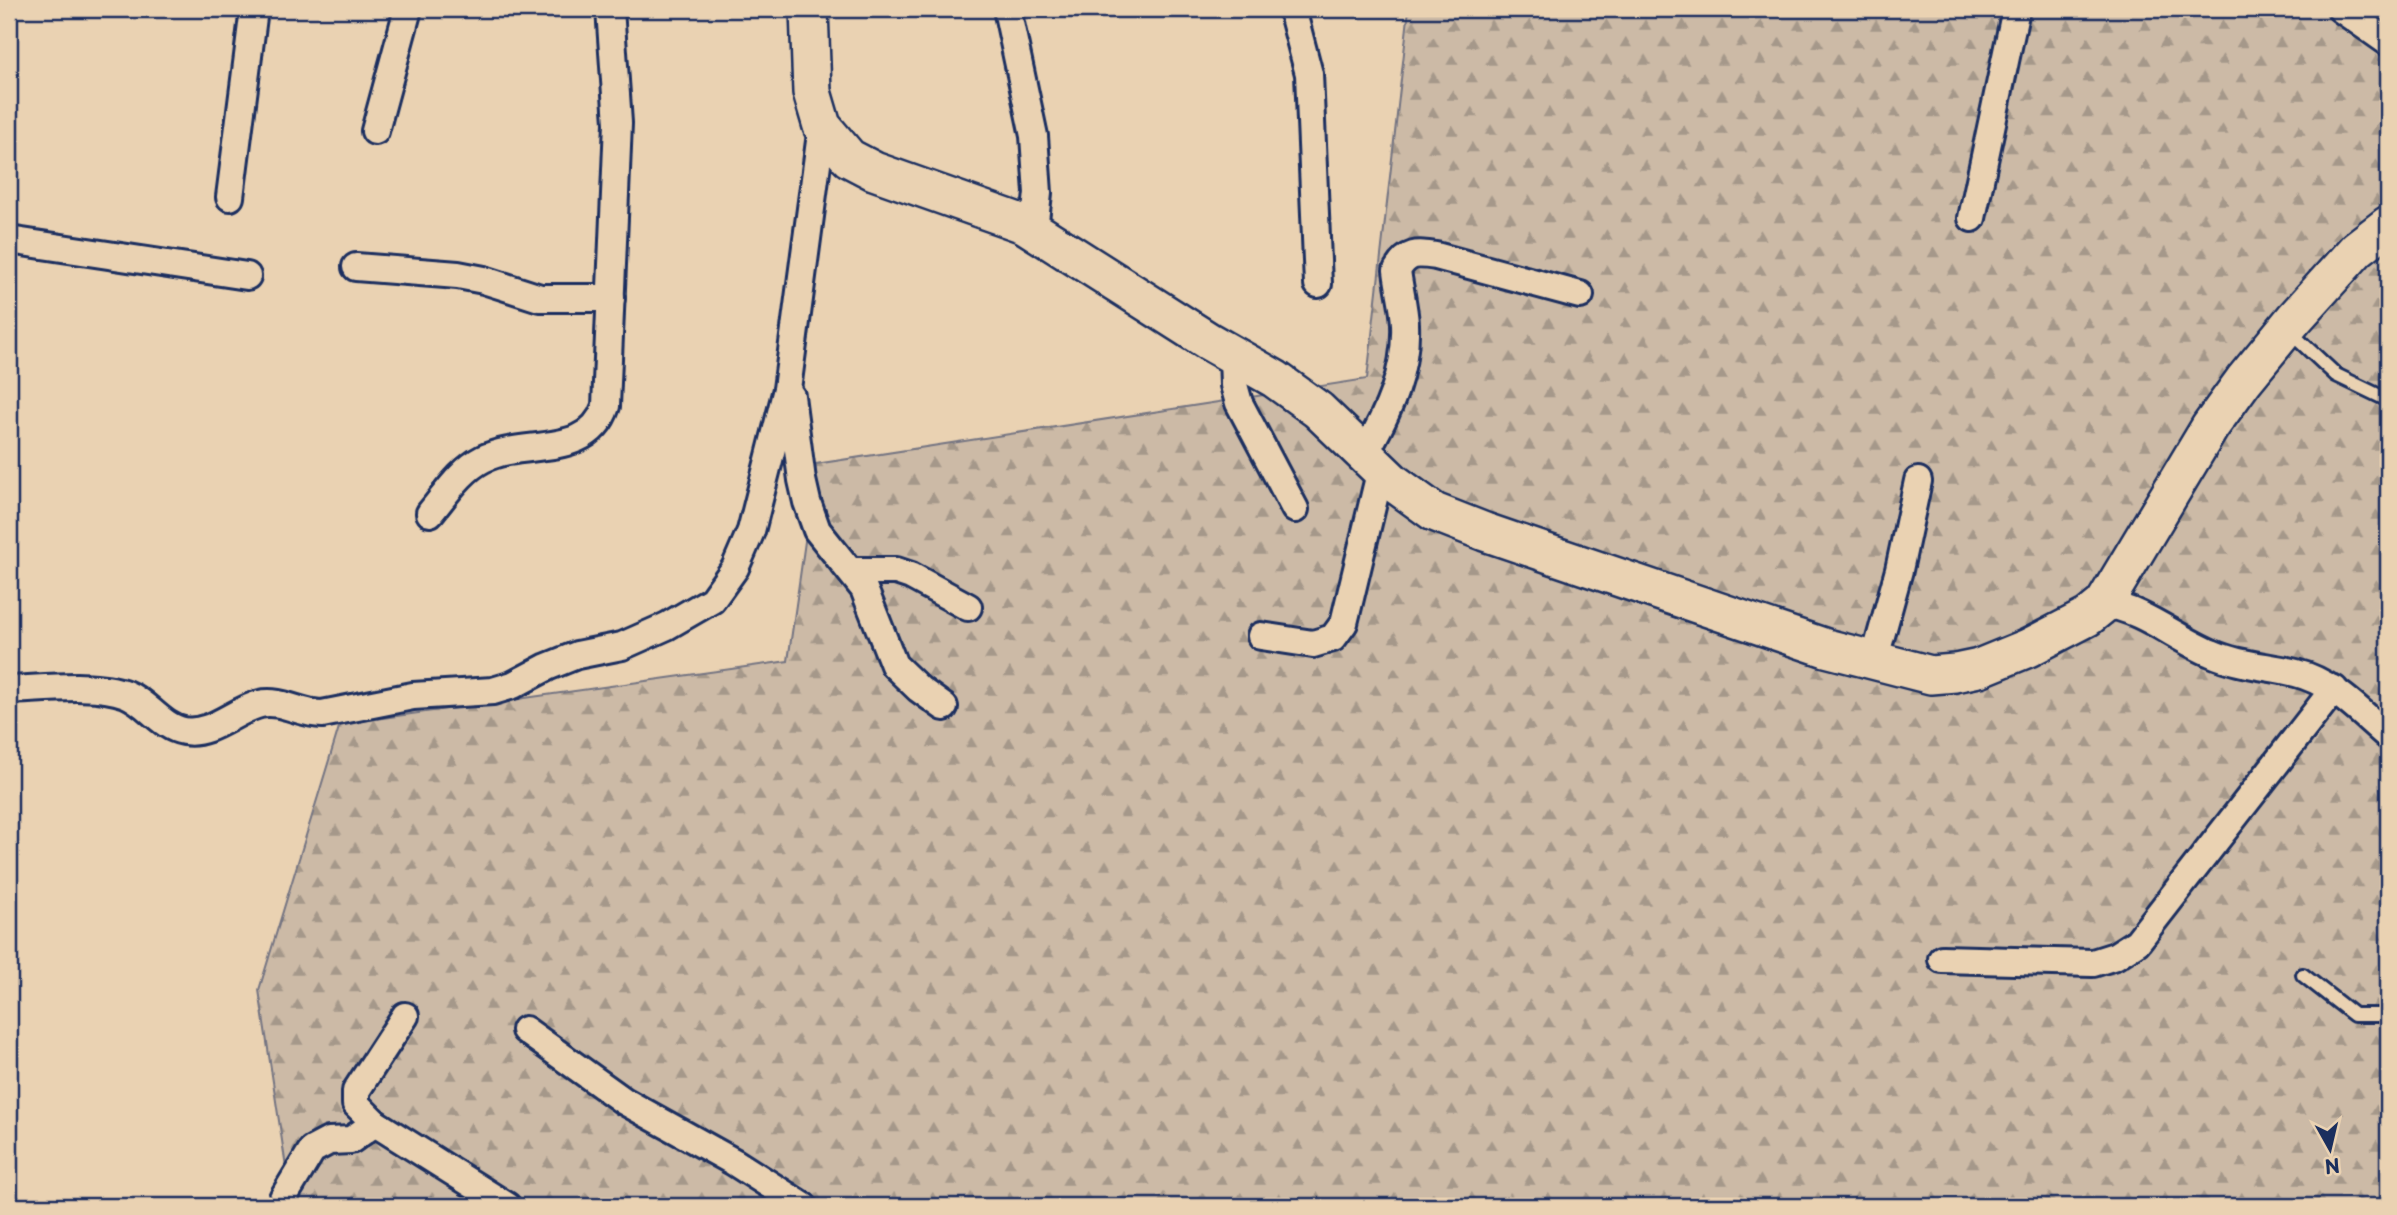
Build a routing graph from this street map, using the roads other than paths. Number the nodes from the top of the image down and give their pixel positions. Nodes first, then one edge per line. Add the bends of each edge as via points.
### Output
1 (254, 9) edge
2 (408, 9) edge
3 (610, 9) edge
4 (809, 9) edge
5 (1007, 9) edge
6 (1292, 9) edge
7 (2016, 9) edge
8 (2342, 9) edge
9 (2388, 42) edge
10 (822, 126) junction
11 (374, 131) dead end
12 (230, 197) dead end
13 (1972, 218) dead end
14 (2388, 225) edge
15 (1034, 230) junction
16 (9, 240) edge
17 (356, 267) dead end
18 (247, 276) dead end
19 (1318, 284) dead end
20 (1580, 295) dead end
21 (611, 298) junction
22 (2287, 328) junction
23 (1233, 356) junction
24 (788, 377) junction
25 (2388, 400) edge
26 (1373, 461) junction
27 (1918, 481) dead end
28 (1295, 509) dead end
29 (430, 513) dead end
30 (851, 571) junction
31 (2104, 604) junction
32 (968, 607) dead end
33 (1261, 636) dead end
34 (1874, 661) junction
35 (2334, 689) junction
36 (9, 690) edge
37 (944, 707) dead end
38 (2388, 736) edge
39 (1942, 958) dead end
40 (2303, 975) dead end
41 (2388, 1015) edge
42 (405, 1016) dead end
43 (526, 1030) dead end
44 (374, 1123) junction
45 (283, 1206) edge
46 (507, 1206) edge
47 (803, 1206) edge

1 - 12 street
2 - 11 street
3 - 21 street via 618,123
4 - 10 street via 812,92
5 - 15 street via 1034,136 1038,193
6 - 19 street via 1309,75
7 - 13 street
8 - 9 street
10 - 15 street via 849,158 874,171
10 - 24 street
14 - 22 street via 2357,249
15 - 23 street
16 - 18 street
17 - 21 street via 458,275 540,298
20 - 26 street via 1436,256 1416,254 1404,259 1397,270 1405,321 1404,356
21 - 29 street via 602,419 588,434 567,443 497,453 481,460 468,468
22 - 25 lane via 2336,375
22 - 31 street via 2210,427
23 - 26 street via 1318,410
23 - 28 street via 1239,403
24 - 30 street via 807,502 817,530
24 - 36 street via 751,531 735,568 712,600 622,646 577,655 493,691 413,696 322,715 275,702 258,704 200,730 169,725 115,690
26 - 33 street via 1344,623 1333,638 1313,644
26 - 34 street via 1434,512
27 - 34 street
30 - 32 street via 896,571
30 - 37 street via 872,606 894,665
31 - 34 street via 2028,648 1979,668 1931,675
31 - 35 street via 2120,606 2212,654 2298,673
35 - 38 street
35 - 39 street via 2137,942 2093,963
40 - 41 lane via 2354,1015
42 - 44 street via 356,1091 356,1104
43 - 47 street via 624,1101
44 - 45 street via 351,1140 329,1141 312,1150 283,1198
44 - 46 street

